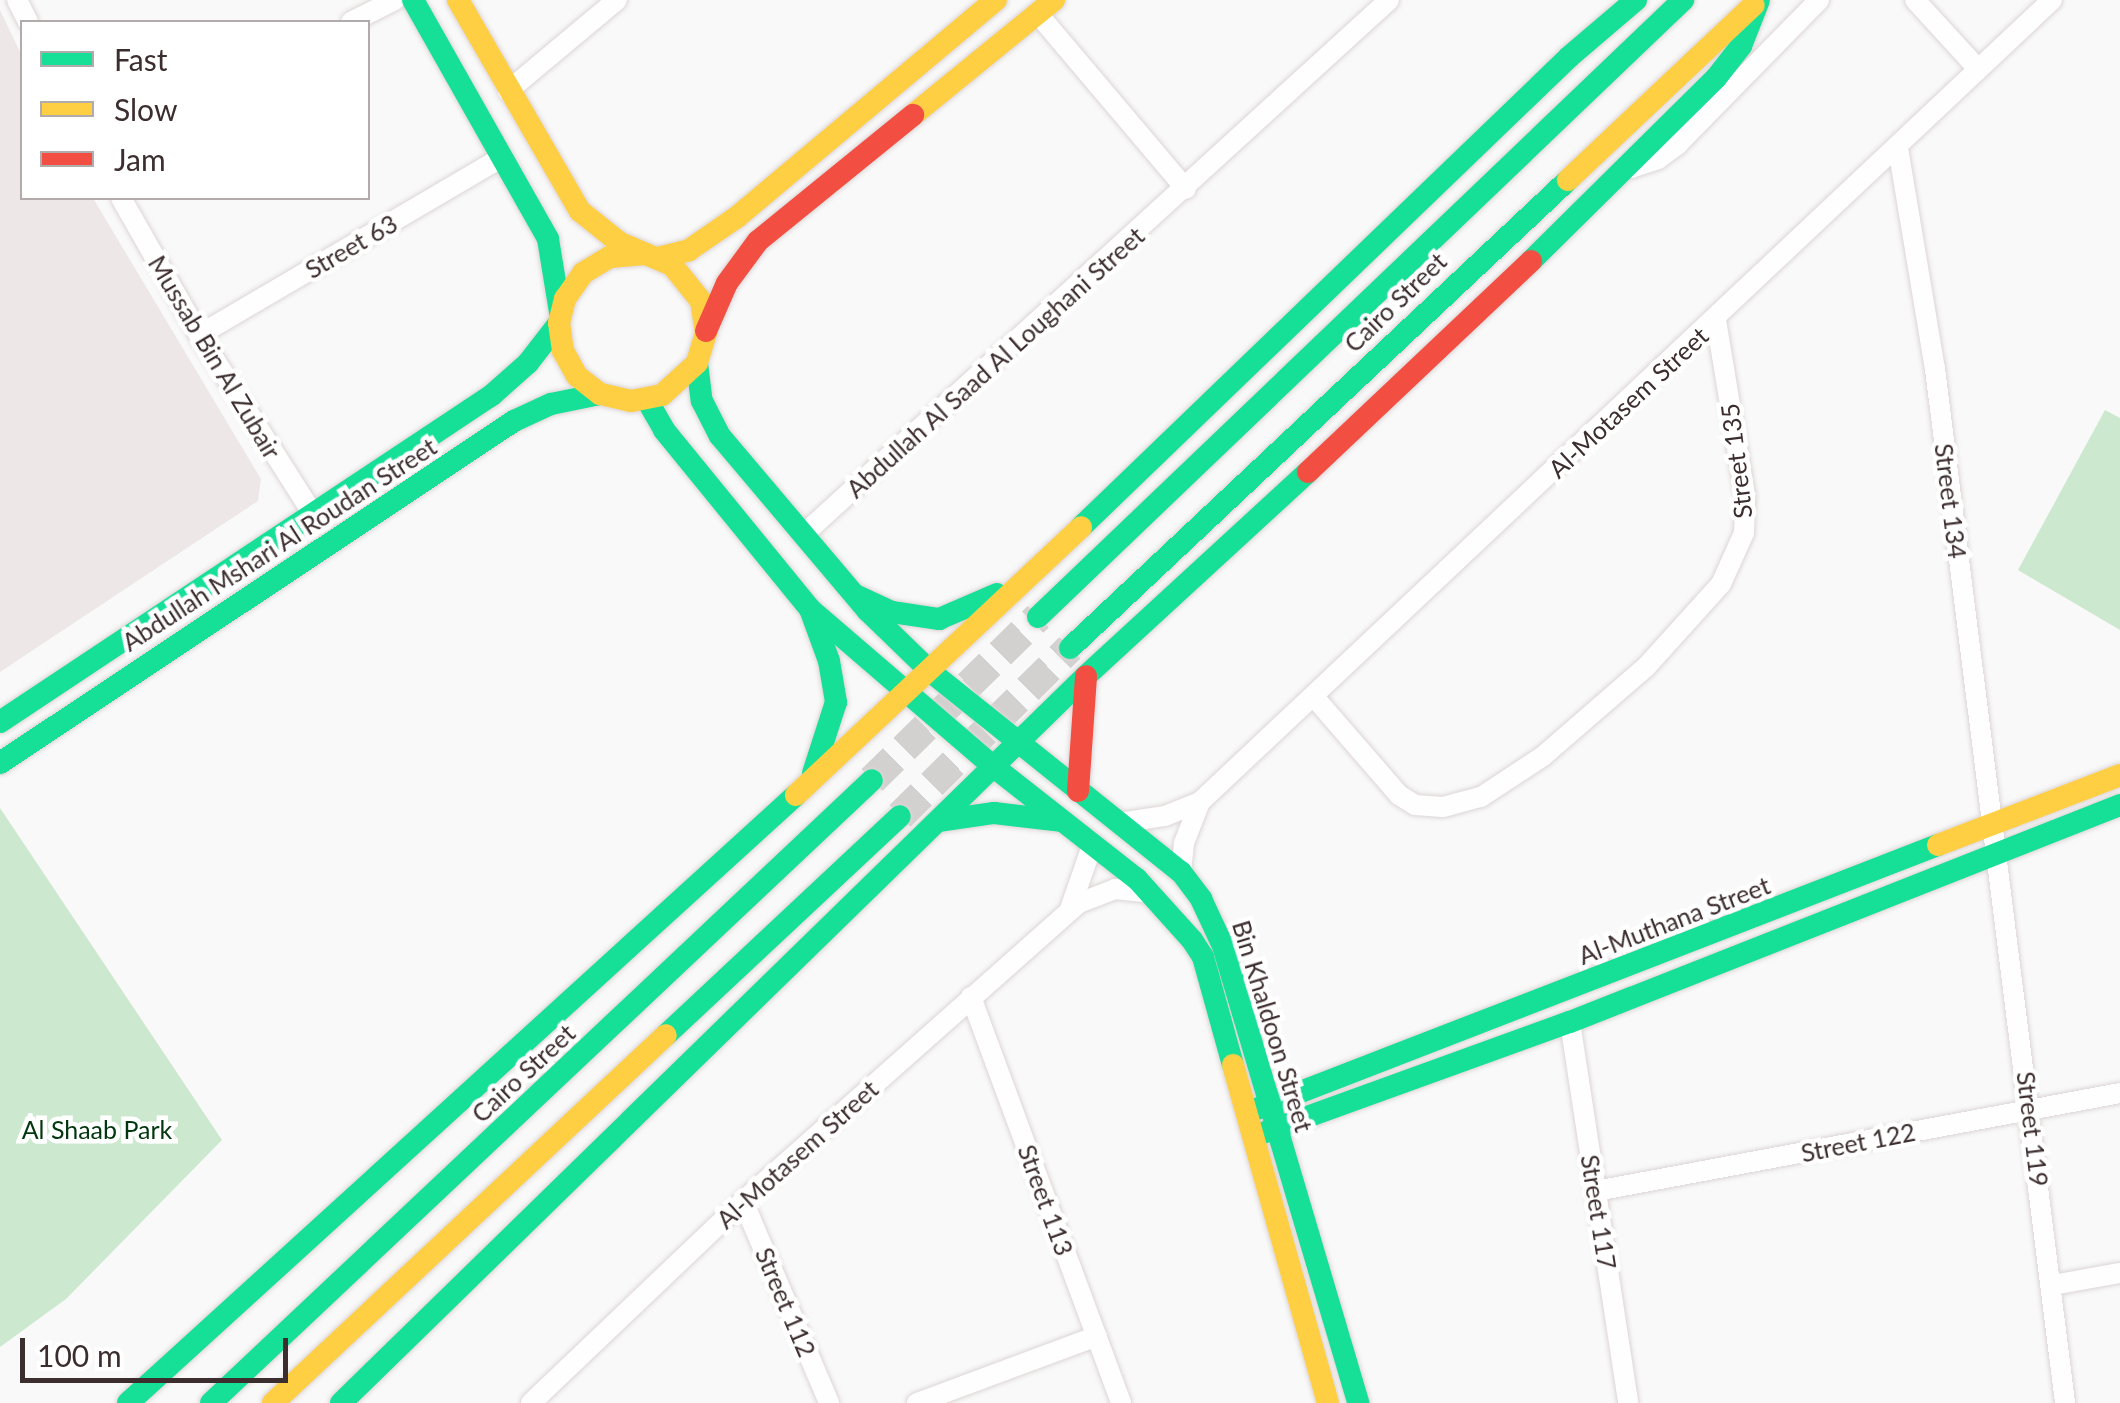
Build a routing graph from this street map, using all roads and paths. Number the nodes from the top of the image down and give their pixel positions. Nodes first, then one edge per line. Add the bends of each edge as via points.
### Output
1 (394, 0) edge
2 (414, 0) edge
3 (458, 0) edge
4 (618, 0) edge
5 (996, 0) edge
6 (1389, 0) edge
7 (1636, 0) edge
8 (1683, 0) edge
9 (1760, 0) edge
10 (1819, 0) edge
11 (1914, 0) edge
12 (2052, 0) edge
13 (1046, 7) edge
14 (356, 20) edge
15 (933, 53) junction
16 (1977, 68) junction
17 (896, 84) junction
18 (952, 84) junction
19 (508, 91) junction
20 (913, 115) junction
21 (1898, 148) junction
22 (503, 157) junction
23 (1624, 169) junction
24 (1186, 190) junction
25 (569, 194) junction
26 (121, 200) edge
27 (737, 217) junction
28 (538, 218) junction
29 (758, 241) junction
30 (650, 256) junction
31 (559, 318) junction
32 (1716, 320) junction
33 (706, 333) junction
34 (198, 334) junction
35 (697, 363) junction
36 (600, 394) junction
37 (492, 395) junction
38 (646, 400) junction
39 (504, 428) junction
40 (720, 436) junction
41 (692, 461) junction
42 (313, 514) junction
43 (804, 534) junction
44 (1026, 578) junction
45 (855, 595) junction
46 (182, 601) junction
47 (810, 609) junction
48 (1038, 618) tunnel mouth
49 (200, 628) junction
50 (1070, 648) tunnel mouth
51 (931, 672) junction
52 (1086, 676) junction
53 (910, 691) junction
54 (1315, 698) junction
55 (0, 722) edge
56 (1018, 743) junction
57 (0, 764) edge
58 (994, 767) junction
59 (2120, 775) edge
60 (810, 780) junction
61 (872, 780) tunnel mouth
62 (1078, 791) junction
63 (1200, 802) junction
64 (2120, 805) edge
65 (900, 816) tunnel mouth
66 (938, 821) junction
67 (1061, 821) junction
68 (1119, 823) junction
69 (1994, 826) junction
70 (1092, 846) junction
71 (1997, 855) junction
72 (1181, 872) junction
73 (1152, 893) junction
74 (1070, 911) junction
75 (971, 997) junction
76 (1570, 1022) junction
77 (2120, 1094) edge
78 (1270, 1104) junction
79 (2030, 1109) junction
80 (1246, 1112) junction
81 (1276, 1128) junction
82 (1254, 1136) junction
83 (1596, 1191) junction
84 (743, 1201) junction
85 (2120, 1274) edge
86 (2053, 1285) junction
87 (1097, 1336) junction
88 (128, 1403) edge
89 (211, 1403) edge
90 (273, 1403) edge
91 (341, 1403) edge
92 (531, 1403) edge
93 (829, 1403) edge
94 (917, 1403) edge
95 (1122, 1403) edge
96 (1328, 1403) edge
97 (1358, 1403) edge
98 (1628, 1403) edge
99 (2065, 1403) edge

1 - 14 street
2 - 22 main road
3 - 19 main road
4 - 19 street
5 - 15 main road
6 - 24 street, Abdullah Al Saad Al Loughani Street
7 - 44 main road
8 - 48 main road, Cairo Street
9 - 23 main road via 1729,62
9 - 50 main road, Cairo Street
10 - 23 street via 1677,145
11 - 16 street
12 - 16 street, Al-Motasem Street
13 - 18 main road
13 - 24 street
15 - 17 main road
15 - 18 main road via 938,79
16 - 21 street, Al-Motasem Street
17 - 20 main road via 916,101
17 - 27 main road
18 - 20 main road
19 - 25 main road
20 - 29 main road
21 - 32 street, Al-Motasem Street
21 - 69 street, Street 134
22 - 28 main road
22 - 34 street, Street 63
23 - 52 main road via 1430,360
24 - 43 street, Abdullah Al Saad Al Loughani Street
25 - 28 main road via 572,210 565,223
25 - 30 main road via 597,228
26 - 34 street, Mussab Bin Al Zubair
27 - 29 main road via 740,236
27 - 30 main road via 689,250
28 - 31 main road via 554,262
29 - 33 main road via 727,282
30 - 31 main road via 626,254 596,263 572,285
30 - 33 main road via 672,265 694,287
31 - 36 main road via 569,364
31 - 37 main road, Abdullah Mshari Al Roudan Street via 528,363
32 - 54 street, Al-Motasem Street
32 - 54 street, Street 135 via 1745,495 1742,544 1714,592 1646,667 1586,723 1481,797 1456,806 1425,807 1391,788
33 - 35 main road
34 - 42 street, Mussab Bin Al Zubair
35 - 38 main road via 676,387
35 - 40 main road, Bin Khaldoon Street via 702,401
36 - 38 main road
36 - 39 main road, Abdullah Mshari Al Roudan Street via 551,404
37 - 39 main road via 510,407
37 - 42 main road, Abdullah Mshari Al Roudan Street
38 - 41 main road
39 - 49 main road, Abdullah Mshari Al Roudan Street
40 - 41 main road via 700,442
40 - 43 main road, Bin Khaldoon Street
41 - 47 main road
42 - 46 main road, Abdullah Mshari Al Roudan Street
43 - 45 main road, Bin Khaldoon Street
44 - 45 main road via 939,618 892,612
44 - 51 main road
45 - 51 main road, Bin Khaldoon Street
46 - 49 main road via 195,599 205,608
46 - 55 main road, Abdullah Mshari Al Roudan Street
47 - 53 main road, Bin Khaldoon Street
47 - 60 main road via 836,702
49 - 57 main road, Abdullah Mshari Al Roudan Street
51 - 53 main road
51 - 56 main road, Bin Khaldoon Street
52 - 56 main road
52 - 62 main road
53 - 58 main road, Bin Khaldoon Street
53 - 60 main road
54 - 63 street, Al-Motasem Street
56 - 58 main road
56 - 62 main road, Bin Khaldoon Street
58 - 66 main road
58 - 67 main road, Bin Khaldoon Street
59 - 69 main road, Al-Muthana Street
60 - 88 main road
61 - 89 main road, Cairo Street
62 - 68 main road, Bin Khaldoon Street
63 - 68 street, Al-Motasem Street
63 - 72 street, Al-Motasem Street
64 - 71 main road
65 - 90 main road
66 - 67 main road via 994,813
66 - 91 main road
67 - 70 main road, Bin Khaldoon Street
68 - 72 main road, Bin Khaldoon Street
69 - 71 street, Street 134
69 - 78 main road, Al-Muthana Street
70 - 73 main road, Bin Khaldoon Street
70 - 74 street
71 - 76 main road
71 - 79 street, Street 119
72 - 78 main road, Bin Khaldoon Street via 1217,930
73 - 74 street, Al-Motasem Street via 1115,888
73 - 80 main road, Bin Khaldoon Street via 1203,957
74 - 75 street, Al-Motasem Street
75 - 84 street, Al-Motasem Street
75 - 87 street, Street 113
76 - 81 main road
76 - 83 street, Street 117
77 - 79 street, Street 122
78 - 80 main road, Al-Muthana Street
78 - 81 main road, Bin Khaldoon Street
79 - 83 street, Street 122
79 - 86 street, Street 119
80 - 82 main road, Bin Khaldoon Street
81 - 82 main road
81 - 97 main road, Bin Khaldoon Street
82 - 96 main road, Bin Khaldoon Street
83 - 98 street, Street 117
84 - 92 street, Al-Motasem Street
84 - 93 street, Street 112
85 - 86 street
86 - 99 street, Street 119
87 - 94 street
87 - 95 street, Street 113

